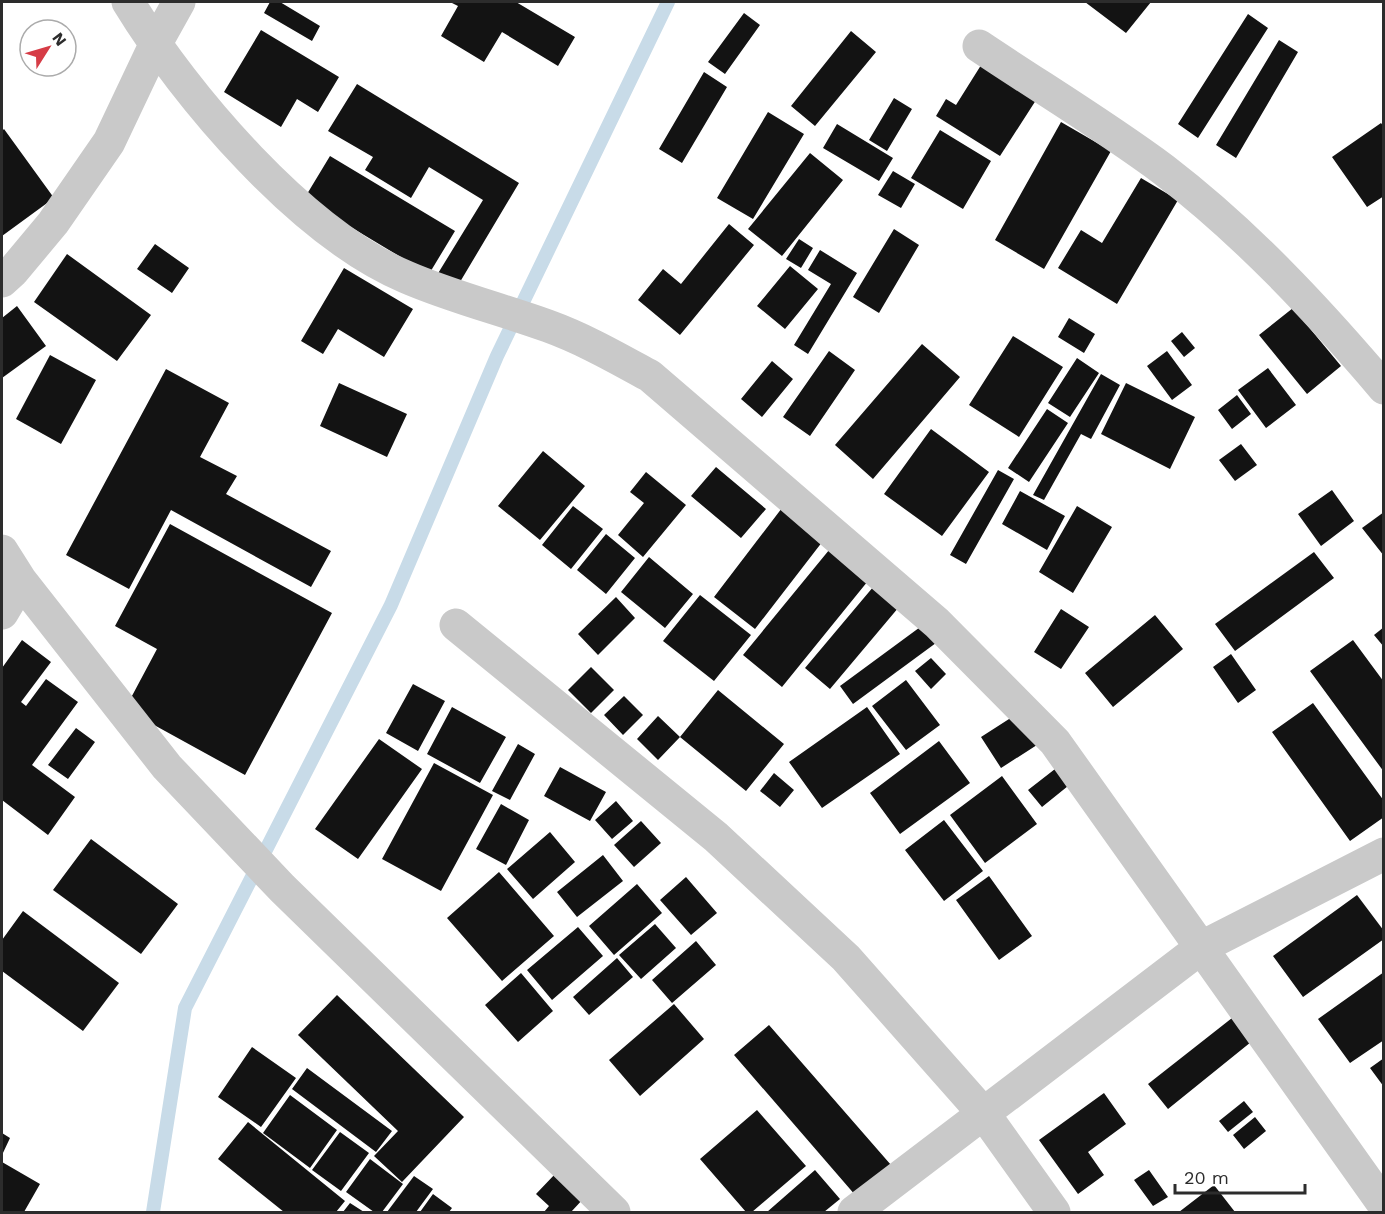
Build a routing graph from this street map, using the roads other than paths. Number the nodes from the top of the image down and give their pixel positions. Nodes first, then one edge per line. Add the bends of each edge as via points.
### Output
1 (128, 2) edge
2 (179, 2) edge
3 (155, 45) junction
4 (979, 46) dead end
5 (2, 281) edge
6 (1383, 388) edge
7 (2, 551) edge
8 (21, 581) junction
9 (2, 613) edge
10 (456, 625) dead end
11 (1383, 854) edge
12 (1202, 947) junction
13 (984, 1114) junction
14 (1383, 1205) edge
15 (614, 1212) edge
16 (854, 1212) edge
17 (1054, 1212) edge

1 - 3 street
2 - 3 street
3 - 5 street via 109,142 53,223
3 - 12 street via 239,147 292,199 354,250 405,276 550,326 650,376 920,608 1055,742
4 - 6 street via 1164,170 1235,230 1344,340
7 - 8 street
8 - 9 street
8 - 15 street via 167,767 282,888
10 - 13 street via 716,837 846,958
11 - 12 street
12 - 13 street
12 - 14 street
13 - 16 street
13 - 17 street

